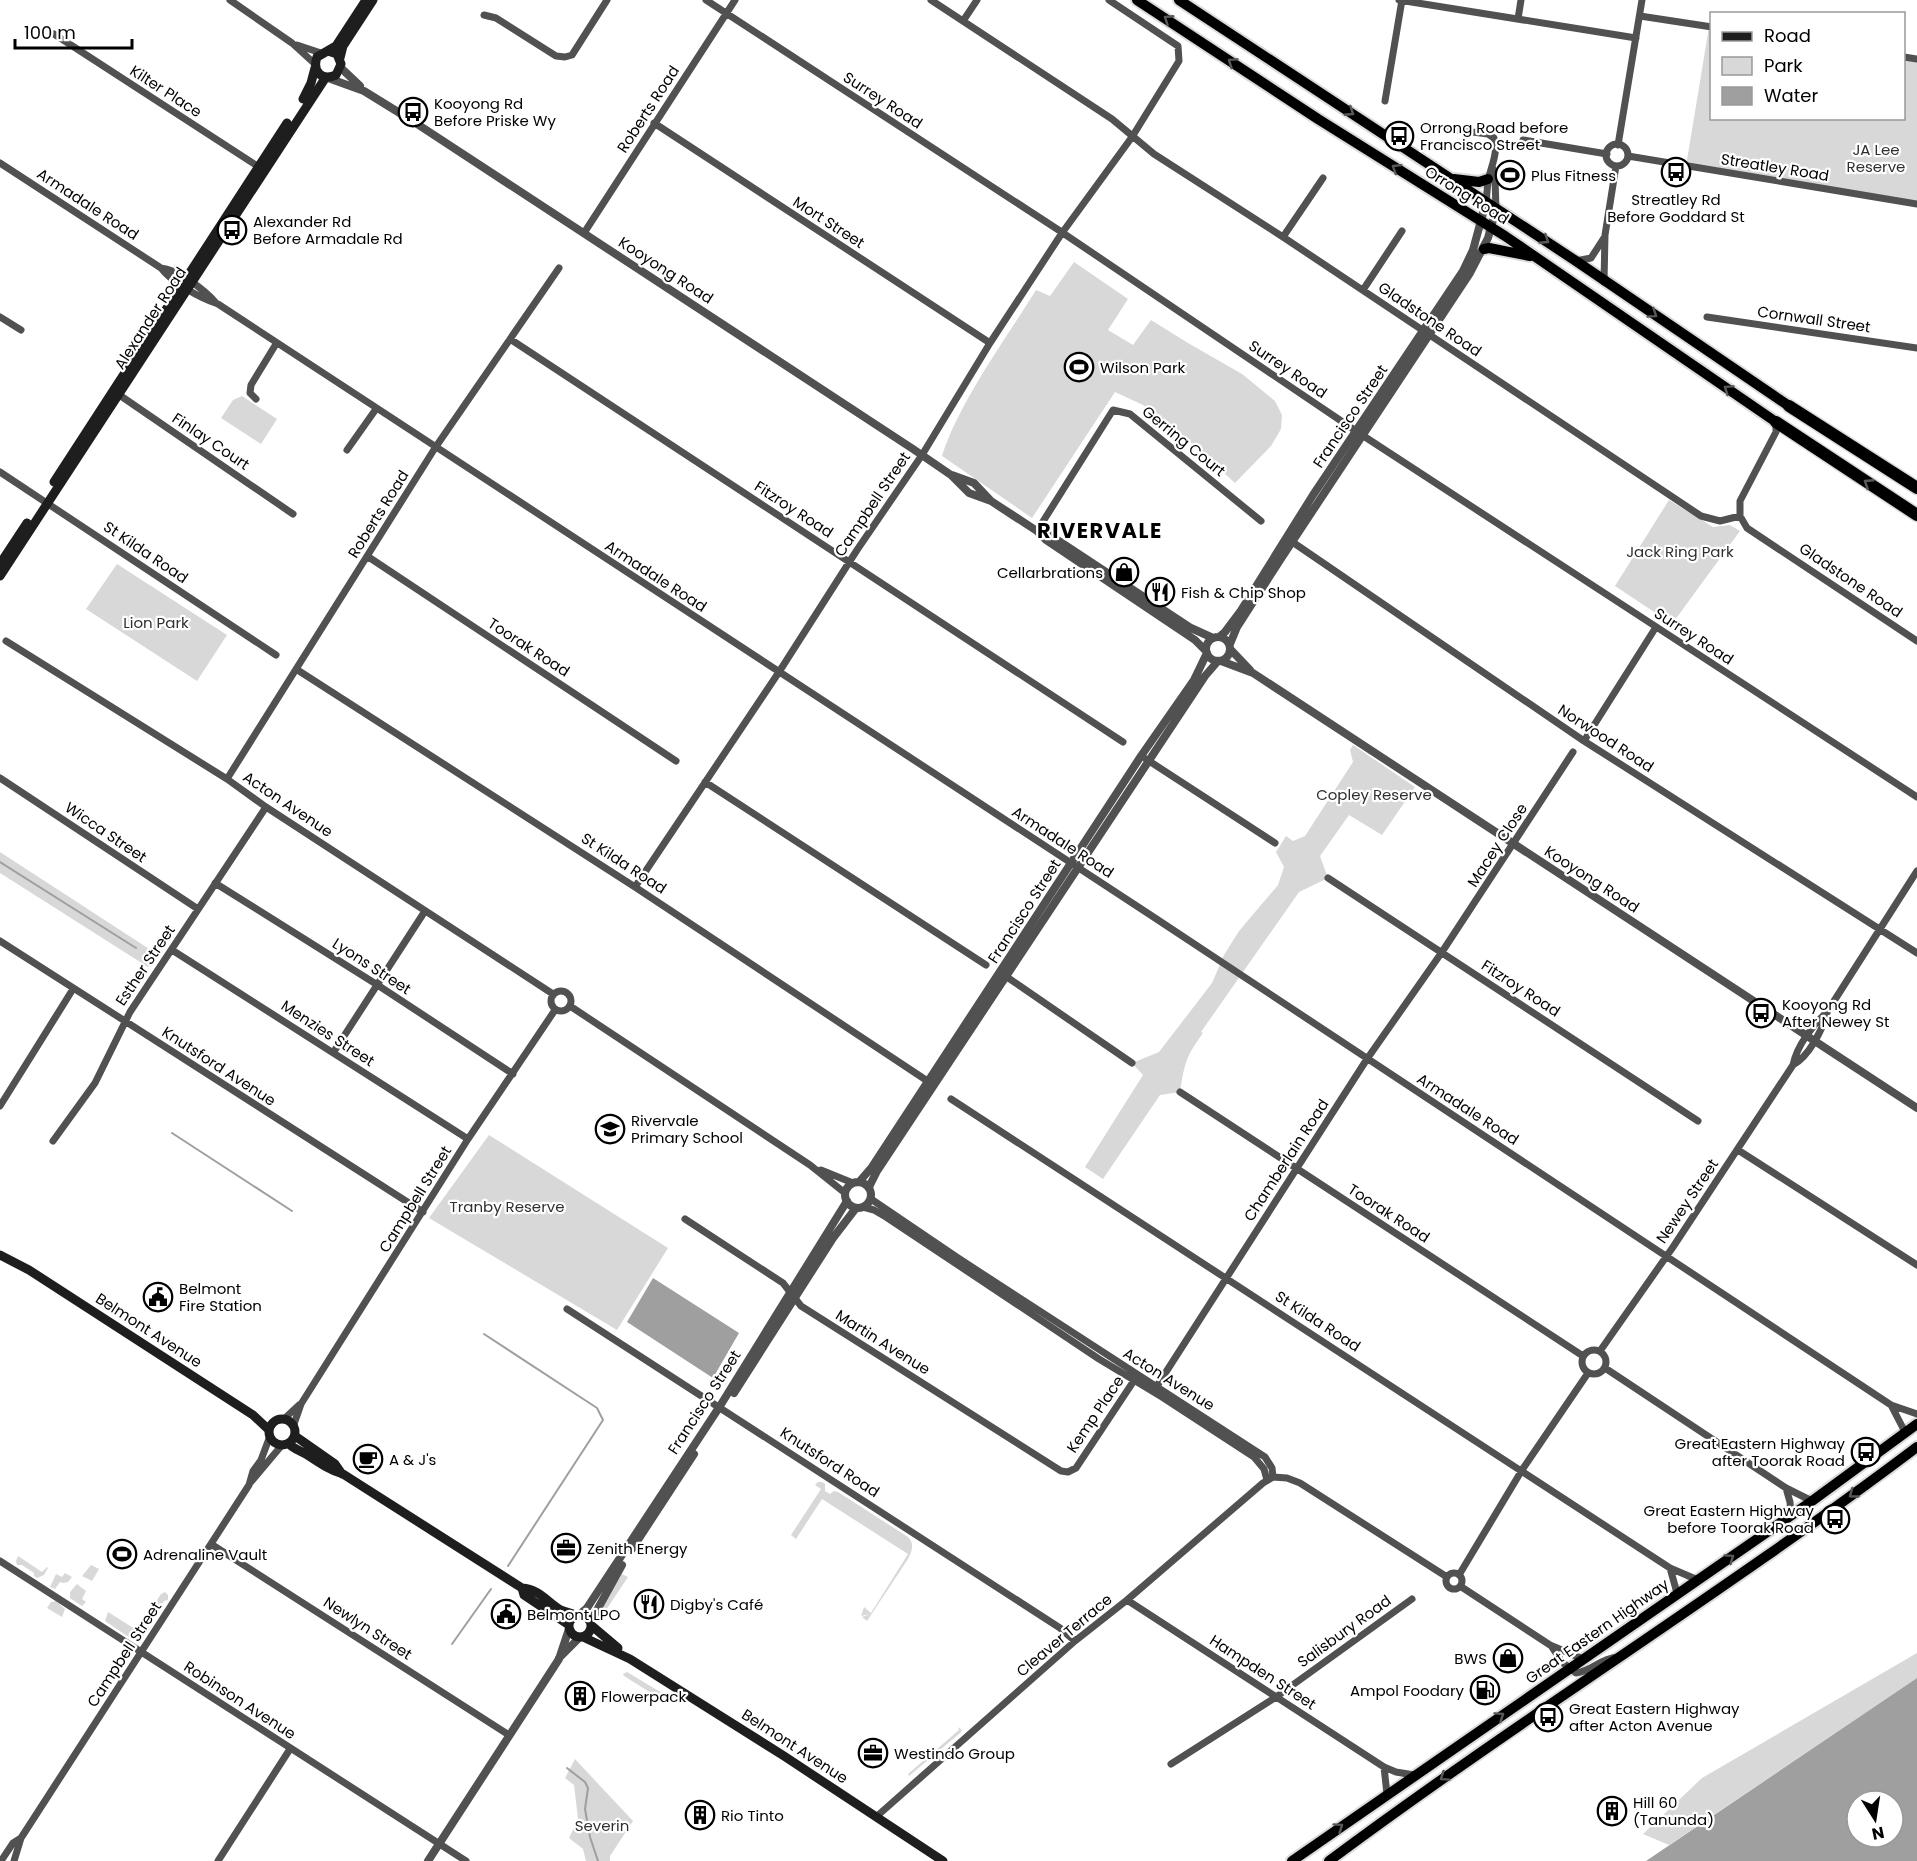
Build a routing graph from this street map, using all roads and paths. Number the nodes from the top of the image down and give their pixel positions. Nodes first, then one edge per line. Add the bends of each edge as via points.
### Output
1 (230, 0) edge
2 (366, 0) edge
3 (373, 0) edge
4 (607, 0) edge
5 (706, 0) edge
6 (735, 0) edge
7 (931, 0) edge
8 (977, 0) edge
9 (1109, 0) edge
10 (1137, 0) edge
11 (1179, 0) edge
12 (1401, 0) edge
13 (1521, 0) edge
14 (1642, 0) edge
15 (726, 13) junction
16 (484, 15) dead end
17 (1640, 16) junction
18 (1518, 19) junction
19 (963, 21) junction
20 (1710, 27) edge
21 (54, 34) dead end
22 (1636, 38) junction
23 (292, 43) junction
24 (325, 52) junction
25 (340, 57) junction
26 (315, 66) junction
27 (341, 68) junction
28 (327, 77) junction
29 (364, 91) junction
30 (1385, 101) dead end
31 (654, 123) junction
32 (1441, 128) dead end
33 (1132, 137) junction
34 (1523, 140) dead end
35 (1618, 145) junction
36 (1606, 154) junction
37 (1628, 156) junction
38 (0, 163) edge
39 (1616, 166) junction
40 (261, 168) junction
41 (1490, 174) junction
42 (1323, 178) dead end
43 (1451, 179) junction
44 (1917, 204) edge
45 (1491, 205) junction
46 (1481, 221) junction
47 (1491, 228) junction
48 (1402, 231) dead end
49 (584, 233) junction
50 (1062, 233) junction
51 (1605, 235) junction
52 (1283, 237) junction
53 (1484, 249) junction
54 (1536, 257) junction
55 (1576, 261) junction
56 (559, 268) dead end
57 (1604, 282) junction
58 (186, 284) junction
59 (1363, 290) junction
60 (0, 317) edge
61 (1707, 318) dead end
62 (21, 330) dead end
63 (1426, 334) junction
64 (510, 339) junction
65 (990, 343) junction
66 (276, 344) junction
67 (1917, 348) edge
68 (116, 393) junction
69 (256, 399) dead end
70 (1789, 406) joint
71 (376, 409) junction
72 (1776, 427) junction
73 (1359, 433) junction
74 (435, 448) junction
75 (347, 450) dead end
76 (922, 455) junction
77 (0, 472) edge
78 (1917, 488) edge
79 (45, 501) junction
80 (293, 514) dead end
81 (1917, 515) edge
82 (1740, 516) junction
83 (1261, 521) dead end
84 (1037, 531) junction
85 (1289, 539) junction
86 (367, 556) junction
87 (849, 562) junction
88 (0, 564) edge
89 (0, 576) edge
90 (1656, 627) junction
91 (1216, 638) junction
92 (6, 641) dead end
93 (1917, 641) edge
94 (1230, 647) junction
95 (1207, 652) junction
96 (276, 656) dead end
97 (1219, 661) junction
98 (296, 669) junction
99 (779, 672) junction
100 (1252, 673) junction
101 (1584, 741) junction
102 (1123, 742) dead end
103 (1573, 752) dead end
104 (1145, 758) junction
105 (676, 761) dead end
106 (0, 778) edge
107 (227, 779) junction
108 (705, 782) junction
109 (1917, 797) edge
110 (266, 807) junction
111 (1275, 843) dead end
112 (1514, 844) junction
113 (1075, 866) junction
114 (1917, 871) edge
115 (1328, 878) dead end
116 (215, 883) junction
117 (635, 886) junction
118 (198, 909) junction
119 (425, 911) junction
120 (1880, 928) junction
121 (0, 941) edge
122 (172, 950) junction
123 (1442, 952) junction
124 (1917, 953) edge
125 (986, 965) dead end
126 (1003, 974) junction
127 (376, 984) junction
128 (73, 989) junction
129 (553, 994) junction
130 (570, 1006) junction
131 (555, 1010) junction
132 (124, 1022) junction
133 (1810, 1038) junction
134 (333, 1053) junction
135 (1367, 1059) junction
136 (1132, 1063) dead end
137 (513, 1074) junction
138 (931, 1083) junction
139 (1180, 1092) dead end
140 (951, 1098) dead end
141 (0, 1106) edge
142 (1917, 1108) edge
143 (1698, 1121) dead end
144 (468, 1140) junction
145 (53, 1141) dead end
146 (1738, 1150) junction
147 (810, 1164) junction
148 (1296, 1169) junction
149 (856, 1182) junction
150 (869, 1187) junction
151 (846, 1197) junction
152 (871, 1199) junction
153 (860, 1208) junction
154 (423, 1212) junction
155 (685, 1219) dead end
156 (0, 1248) edge
157 (1667, 1255) junction
158 (0, 1256) edge
159 (1917, 1265) edge
160 (29, 1270) junction
161 (1226, 1278) junction
162 (793, 1295) junction
163 (567, 1309) dead end
164 (1600, 1351) junction
165 (1583, 1356) junction
166 (1605, 1368) junction
167 (1588, 1373) junction
168 (1135, 1378) junction
169 (1157, 1386) junction
170 (301, 1404) junction
171 (1891, 1405) junction
172 (722, 1407) junction
173 (1917, 1414) edge
174 (253, 1415) junction
175 (280, 1420) junction
176 (1917, 1424) edge
177 (294, 1425) junction
178 (1905, 1432) junction
179 (270, 1433) junction
180 (289, 1442) junction
181 (1917, 1447) edge
182 (1076, 1468) joint
183 (1522, 1470) junction
184 (1270, 1479) junction
185 (249, 1485) junction
186 (1786, 1488) junction
187 (1812, 1501) junction
188 (1791, 1516) junction
189 (211, 1544) junction
190 (0, 1561) edge
191 (1670, 1568) junction
192 (1459, 1575) junction
193 (1447, 1577) junction
194 (1698, 1580) junction
195 (1460, 1586) junction
196 (522, 1588) junction
197 (1677, 1593) junction
198 (1412, 1599) dead end
199 (1127, 1600) junction
200 (578, 1615) junction
201 (591, 1623) junction
202 (569, 1627) junction
203 (582, 1637) junction
204 (1075, 1641) junction
205 (1550, 1645) junction
206 (142, 1652) junction
207 (1619, 1657) junction
208 (559, 1659) junction
209 (629, 1659) junction
210 (1583, 1659) junction
211 (1569, 1668) junction
212 (1276, 1697) junction
213 (509, 1735) junction
214 (290, 1749) junction
215 (1172, 1764) dead end
216 (1384, 1767) junction
217 (1414, 1775) junction
218 (1387, 1794) junction
219 (876, 1817) junction
220 (21, 1838) junction
221 (439, 1844) junction
222 (1, 1861) edge
223 (14, 1861) edge
224 (218, 1861) edge
225 (428, 1861) edge
226 (466, 1861) edge
227 (943, 1861) edge
228 (1292, 1861) edge
229 (1329, 1861) edge

1 - 23 street
2 - 24 main road via 342,38
3 - 25 main road
4 - 16 street via 572,55 565,57 556,56 496,18
5 - 15 street, Surrey Road
6 - 15 street, Roberts Road
7 - 19 street, Gladstone Road
8 - 19 street
9 - 33 street, Campbell Street via 1178,46 1180,52 1179,61
46 -> 10 highway, Orrong Road
11 -> 43 highway, Orrong Road
12 - 18 street
12 - 30 street
13 - 18 street
14 - 17 street
15 - 31 street, Roberts Road
15 - 50 street, Surrey Road
17 - 20 street
17 - 22 street
18 - 22 street
19 - 33 street, Gladstone Road via 1112,119
21 - 40 street, Kilter Place
22 - 35 street
23 - 24 street
23 - 26 street
24 - 25 main road
24 - 26 main road via 316,57
25 - 27 main road
26 - 28 main road via 319,74
26 - 40 main road, Alexander Road via 307,92
27 - 28 main road via 336,75
27 - 29 street, Kooyong Road
28 - 29 street, Kooyong Road
28 - 40 main road, Alexander Road
29 - 49 street, Kooyong Road
31 - 49 street, Roberts Road
31 - 65 street, Mort Street
32 - 41 street via 1491,135 1496,144
33 - 50 street, Campbell Street
33 - 52 street, Gladstone Road
34 - 36 street
35 - 36 street
35 - 37 street via 1624,147
36 - 39 street
37 - 39 street via 1625,163
37 - 44 street, Streatley Road
38 - 58 street, Armadale Road via 161,268 166,275
39 - 51 street
40 - 58 main road, Alexander Road
41 - 43 highway via 1479,182
41 - 45 street
41 - 45 street via 1495,179
42 - 52 street
43 - 45 highway, Orrong Road
45 - 46 street, Francisco Street
45 - 47 street, Francisco Street
45 -> 55 highway, Orrong Road
46 - 47 highway, Orrong Road
46 - 63 street, Francisco Street via 1468,262
47 - 53 street, Francisco Street
47 - 54 highway, Orrong Road
48 - 59 street
49 - 76 street, Kooyong Road
50 - 65 street, Campbell Street
50 - 73 street, Surrey Road
51 - 55 street via 1591,258
51 - 57 street
52 - 59 street, Gladstone Road
53 - 54 highway
53 - 63 street, Francisco Street
72 -> 54 highway, Orrong Road
55 - 57 highway, Orrong Road
56 - 64 street, Roberts Road
57 -> 70 highway, Orrong Road
58 - 66 street, Armadale Road via 209,295
58 - 68 main road, Alexander Road
59 - 63 street, Gladstone Road
60 - 62 street
61 - 67 street, Cornwall Street
63 - 73 street, Francisco Street
63 - 82 street, Gladstone Road via 1701,516 1720,521
64 - 74 street, Roberts Road
64 - 87 street, Fitzroy Road
65 - 76 street, Campbell Street
66 - 69 street via 251,386 250,393
66 - 71 street, Armadale Road
68 - 79 main road, Alexander Road
68 - 80 street, Finlay Court
70 - 78 highway
71 - 74 street, Armadale Road
71 - 75 street
81 -> 72 highway
72 - 82 street via 1740,501
73 - 85 street, Francisco Street
73 - 90 street, Surrey Road
74 - 86 street, Roberts Road
74 - 99 street, Armadale Road
76 - 84 street, Kooyong Road via 969,493 991,501
76 - 87 street, Campbell Street
77 - 79 street, St Kilda Road
79 - 88 main road, Alexander Road
79 - 89 main road, Alexander Road
79 - 96 street, St Kilda Road
82 - 93 street, Gladstone Road via 1747,528
83 - 84 street, Gerring Court via 1130,414 1113,410
84 - 91 street, Kooyong Road via 1050,534 1191,628
84 - 95 street, Kooyong Road
85 - 91 street, Francisco Street via 1240,612
85 - 94 street, Francisco Street via 1237,627
85 - 101 street, Norwood Road
86 - 98 street, Roberts Road
86 - 105 street, Toorak Road
87 - 99 street, Campbell Street
87 - 102 street, Fitzroy Road
90 - 101 street
90 - 109 street, Surrey Road
91 - 94 street via 1225,639
91 - 95 street via 1208,644
92 - 107 street, Acton Avenue
94 - 97 street via 1228,657
94 - 100 street, Kooyong Road
95 - 97 street via 1211,659
95 - 104 street, Francisco Street
97 - 100 street, Kooyong Road
97 - 104 street, Francisco Street
98 - 107 street, Roberts Road
98 - 117 street, St Kilda Road
99 - 108 street, Campbell Street
99 - 113 street, Armadale Road
100 - 112 street, Kooyong Road
101 - 120 street, Norwood Road
103 - 112 street, Macey Close
104 - 111 street
104 - 113 street, Francisco Street
106 - 118 street, Wicca Street
107 - 110 street, Acton Avenue
108 - 117 street, Campbell Street
108 - 125 street
110 - 116 street, Esther Street
110 - 119 street, Acton Avenue
112 - 123 street, Macey Close
112 - 133 street, Kooyong Road
113 - 126 street, Francisco Street via 1042,921
113 - 135 street, Armadale Road
114 - 120 street, Newey Street
115 - 123 street, Fitzroy Road
116 - 118 street, Esther Street
116 - 127 street, Lyons Street
117 - 138 street, St Kilda Road
118 - 122 street, Esther Street
119 - 127 street
119 - 129 street, Acton Avenue
120 - 124 street, Norwood Road
120 - 133 street, Newey Street
121 - 128 street, Knutsford Avenue
122 - 132 street, Esther Street
122 - 134 street, Menzies Street
123 - 135 street, Chamberlain Road
123 - 143 street, Fitzroy Road
126 - 136 street
126 - 138 street, Francisco Street
127 - 134 street
127 - 137 street, Lyons Street
128 - 132 street, Knutsford Avenue
128 - 141 street
129 - 130 street via 566,992
129 - 131 street via 550,999
130 - 131 street
130 - 147 street
131 - 137 street, Campbell Street
132 - 145 street, Esther Street via 95,1083
132 - 154 street, Knutsford Avenue
133 - 142 street, Kooyong Road
133 - 146 street, Newey Street
134 - 144 street, Menzies Street
135 - 148 street, Chamberlain Road
135 - 157 street, Armadale Road
137 - 144 street, Campbell Street
138 - 149 street, Francisco Street via 872,1167
138 - 150 street, Francisco Street
139 - 148 street, Toorak Road
140 - 161 street, St Kilda Road
144 - 154 street, Campbell Street
146 - 157 street, Newey Street
146 - 159 street
147 - 149 street
147 - 151 street
148 - 161 street, Chamberlain Road
148 - 165 street, Toorak Road
149 - 150 street
149 - 151 street via 848,1187
150 - 152 street
151 - 153 street
151 - 162 street, Francisco Street
152 - 153 street
152 - 168 street, Acton Avenue
153 - 162 street, Francisco Street via 833,1238
153 - 168 street, Acton Avenue via 886,1217
154 - 170 street, Campbell Street
155 - 162 street, Martin Avenue via 783,1283
156 - 160 main road, Belmont Avenue
157 - 164 street, Newey Street
157 - 171 street, Armadale Road
158 - 160 main road, Belmont Avenue
160 - 174 main road, Belmont Avenue
161 - 169 street, Chamberlain Road
161 - 183 street, St Kilda Road
162 - 172 street, Francisco Street
162 - 182 street, Martin Avenue via 801,1306 1061,1471
163 - 172 street, Knutsford Road
164 - 165 street via 1593,1349
164 - 166 street via 1607,1361
165 - 167 street
166 - 167 street via 1596,1374
166 - 186 street
167 - 183 street
168 - 169 street, Acton Avenue
168 - 182 street, Kemp Place
168 - 184 street, Acton Avenue via 1254,1457
169 - 184 street, Acton Avenue via 1265,1457 1272,1468
170 - 175 street, Campbell Street
170 - 177 street, Campbell Street
171 - 173 street, Armadale Road
171 - 178 street, Armadale Road
172 - 200 street, Francisco Street via 587,1608
172 - 201 street, Francisco Street via 617,1572
172 - 204 street, Knutsford Road
174 - 175 main road, Belmont Avenue
174 - 179 main road, Belmont Avenue
175 - 177 main road, Belmont Avenue
175 - 179 main road
176 - 178 highway, Great Eastern Highway
177 - 180 main road
178 - 187 highway, Great Eastern Highway
179 - 180 main road, Belmont Avenue via 275,1443
179 - 185 street, Campbell Street
180 - 185 street, Campbell Street
180 - 196 main road via 335,1464 342,1473
181 -> 207 highway
183 - 191 street, St Kilda Road
183 - 192 street
184 - 193 street via 1300,1482
184 - 199 street, Cleaver Terrace
185 - 189 street, Campbell Street
186 - 187 street
186 - 188 street
187 - 188 highway, Great Eastern Highway
194 -> 188 highway, Great Eastern Highway
189 - 206 street, Campbell Street
189 - 213 street, Newlyn Street
190 - 206 street, Robinson Avenue
191 - 194 street, St Kilda Road
191 - 197 street
192 - 193 street
192 - 195 street
193 - 195 street via 1451,1588
194 - 197 highway, Great Eastern Highway
195 - 205 street
196 - 200 main road
196 - 202 main road via 525,1595
197 - 210 highway, Great Eastern Highway
198 - 212 street, Salisbury Road
199 - 204 street, Cleaver Terrace
199 - 212 street, Hampden Street
200 - 201 main road via 584,1615
200 - 202 main road via 571,1619
201 - 203 main road via 591,1631
201 - 209 main road, Belmont Avenue
202 - 203 main road via 573,1635
202 - 208 street
203 - 208 street
203 - 209 main road, Belmont Avenue
204 - 219 street, Cleaver Terrace
205 - 210 street
205 - 211 street
206 - 214 street, Robinson Avenue
206 - 220 street, Campbell Street
207 - 211 street via 1605,1658 1581,1673
207 -> 229 highway
208 - 213 street
209 - 219 main road, Belmont Avenue
210 - 211 highway, Great Eastern Highway
217 -> 211 highway, Great Eastern Highway
212 - 215 street, Salisbury Road
212 - 216 street, Hampden Street
213 - 221 street
214 - 221 street, Robinson Avenue
214 - 224 street
216 - 217 street, Hampden Street
216 - 218 street
217 - 218 highway, Great Eastern Highway
228 -> 218 highway, Great Eastern Highway
219 - 227 main road, Belmont Avenue
220 - 222 street, Campbell Street
220 - 223 street, Campbell Street
221 - 225 street
221 - 226 street, Robinson Avenue

